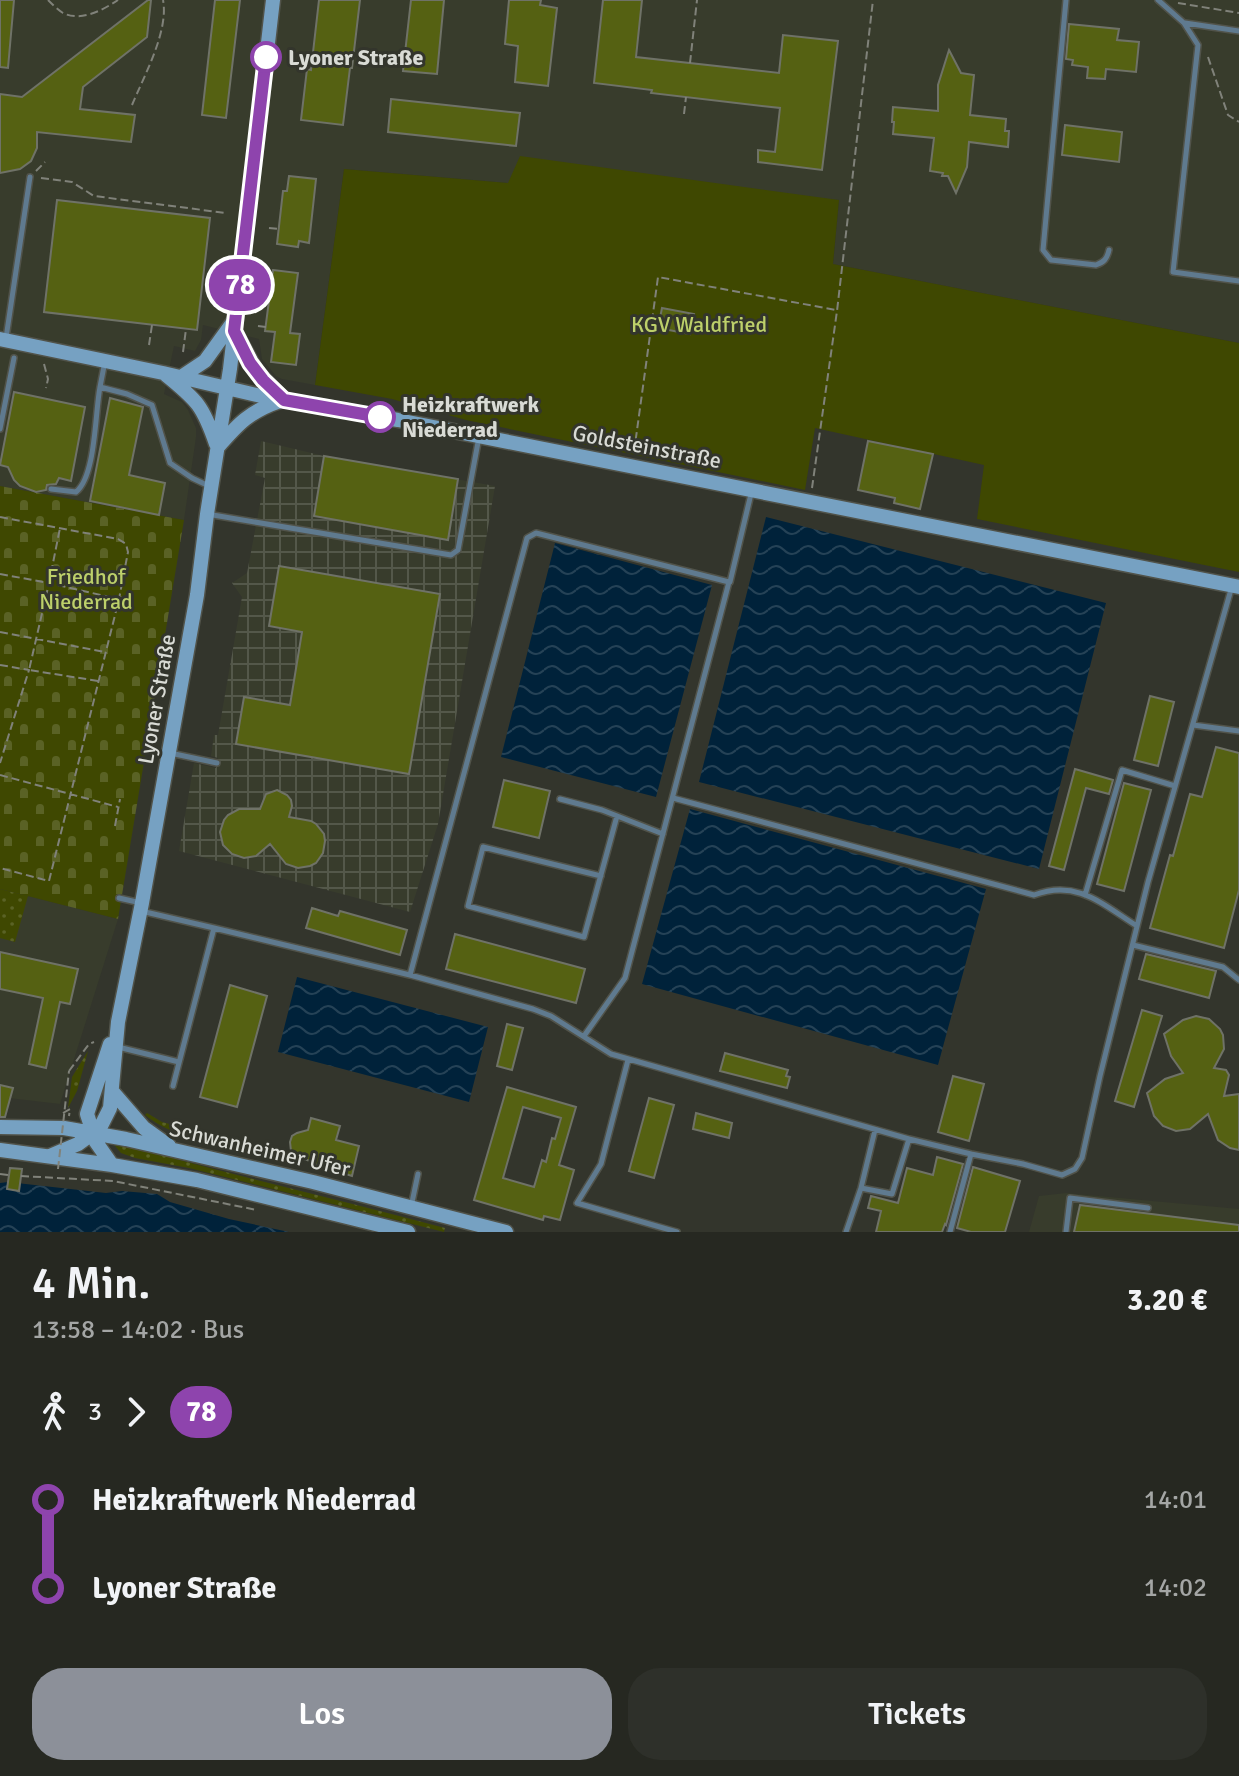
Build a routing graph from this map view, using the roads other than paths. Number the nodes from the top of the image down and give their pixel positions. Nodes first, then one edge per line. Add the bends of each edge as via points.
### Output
1 (273, 0) edge
2 (1066, 0) edge
3 (1158, 0) edge
4 (1184, 23) junction
5 (1239, 31) edge
6 (30, 177) road end
7 (1109, 250) dead end
8 (1239, 281) edge
9 (235, 324) junction
10 (3, 340) edge
11 (14, 358) dead end
12 (105, 360) junction
13 (163, 373) junction
14 (181, 377) junction
15 (100, 387) junction
16 (227, 388) junction
17 (284, 400) junction
18 (0, 429) edge
19 (479, 436) junction
20 (217, 448) junction
21 (212, 488) junction
22 (51, 489) dead end
23 (752, 489) junction
24 (207, 514) junction
25 (729, 582) junction
26 (1236, 586) edge
27 (1193, 725) junction
28 (1239, 731) edge
29 (169, 753) junction
30 (217, 763) dead end
31 (1175, 786) junction
32 (673, 798) junction
33 (560, 799) dead end
34 (617, 816) junction
35 (663, 834) junction
36 (601, 876) junction
37 (1085, 895) junction
38 (119, 898) dead end
39 (141, 907) junction
40 (1137, 926) junction
41 (214, 928) junction
42 (1133, 945) junction
43 (410, 975) junction
44 (1239, 980) edge
45 (118, 1022) junction
46 (584, 1036) junction
47 (116, 1046) junction
48 (628, 1060) junction
49 (179, 1062) junction
50 (173, 1086) dead end
51 (112, 1091) junction
52 (87, 1114) junction
53 (0, 1127) edge
54 (64, 1128) junction
55 (875, 1130) junction
56 (93, 1133) junction
57 (909, 1139) junction
58 (0, 1150) edge
59 (176, 1151) junction
60 (971, 1154) junction
61 (54, 1163) junction
62 (112, 1165) junction
63 (418, 1174) dead end
64 (861, 1188) junction
65 (411, 1208) junction
66 (1148, 1208) dead end
67 (408, 1232) edge
68 (506, 1232) edge
69 (677, 1232) edge
70 (846, 1232) edge
71 (950, 1232) edge
72 (1066, 1232) edge

1 - 9 main road, Lyoner Straße
2 - 7 lane via 1043,250 1051,260 1096,265
3 - 4 lane
4 - 5 lane
4 - 8 lane via 1198,45 1173,272
6 - 10 lane
9 - 14 main road via 205,361
9 - 16 main road, Lyoner Straße
9 - 17 main road via 250,363
10 - 12 main road, Goldsteinstraße
11 - 18 lane
12 - 13 main road, Goldsteinstraße
12 - 15 lane
13 - 14 main road, Goldsteinstraße
13 - 20 main road via 200,405
14 - 16 main road, Goldsteinstraße
15 - 21 lane via 152,405 170,463
15 - 22 lane via 84,483 76,492
16 - 17 main road, Goldsteinstraße
16 - 20 main road, Lyoner Straße
17 - 19 main road, Goldsteinstraße
17 - 20 main road via 251,413
19 - 23 main road, Goldsteinstraße
19 - 24 lane via 458,550 451,555
20 - 21 main road, Lyoner Straße
21 - 24 main road, Lyoner Straße
23 - 25 lane
23 - 26 main road, Goldsteinstraße
24 - 29 main road, Lyoner Straße
25 - 32 lane
25 - 43 lane via 536,533 527,538
26 - 27 lane
27 - 28 lane
27 - 31 lane
29 - 30 lane
29 - 39 main road, Lyoner Straße
31 - 37 lane via 1122,770
31 - 40 lane
32 - 35 lane
32 - 37 lane via 1034,895 1077,890
33 - 34 lane
34 - 35 lane
34 - 36 lane
35 - 46 lane via 625,978
36 - 36 lane via 584,937 468,906 483,847
37 - 40 lane
38 - 39 lane
39 - 41 lane
39 - 45 main road, Lyoner Straße
40 - 42 lane
41 - 43 lane
41 - 49 lane
42 - 44 lane via 1223,967
42 - 60 lane via 1082,1158 1075,1169 1062,1175
43 - 46 lane via 533,1009
45 - 47 main road, Lyoner Straße
45 - 52 main road, Lyoner Straße
46 - 48 lane
47 - 49 lane
47 - 51 main road, Lyoner Straße
48 - 55 lane
48 - 69 lane via 601,1164 577,1203
49 - 50 lane
51 - 56 main road, Lyoner Straße via 106,1118
51 - 59 main road via 144,1128
52 - 54 main road
52 - 56 main road
53 - 54 main road, Schwanheimer Ufer
54 - 56 main road, Schwanheimer Ufer
55 - 57 lane
55 - 64 lane
56 - 59 main road, Schwanheimer Ufer
56 - 61 main road
56 - 62 main road
57 - 60 lane
57 - 64 lane via 892,1194
58 - 61 main road, Schwanheimer Ufer
59 - 65 main road, Schwanheimer Ufer
60 - 71 lane
61 - 62 main road, Schwanheimer Ufer
62 - 67 main road, Schwanheimer Ufer via 197,1180
63 - 65 lane
64 - 70 lane
65 - 68 main road, Schwanheimer Ufer
66 - 72 lane via 1070,1198

